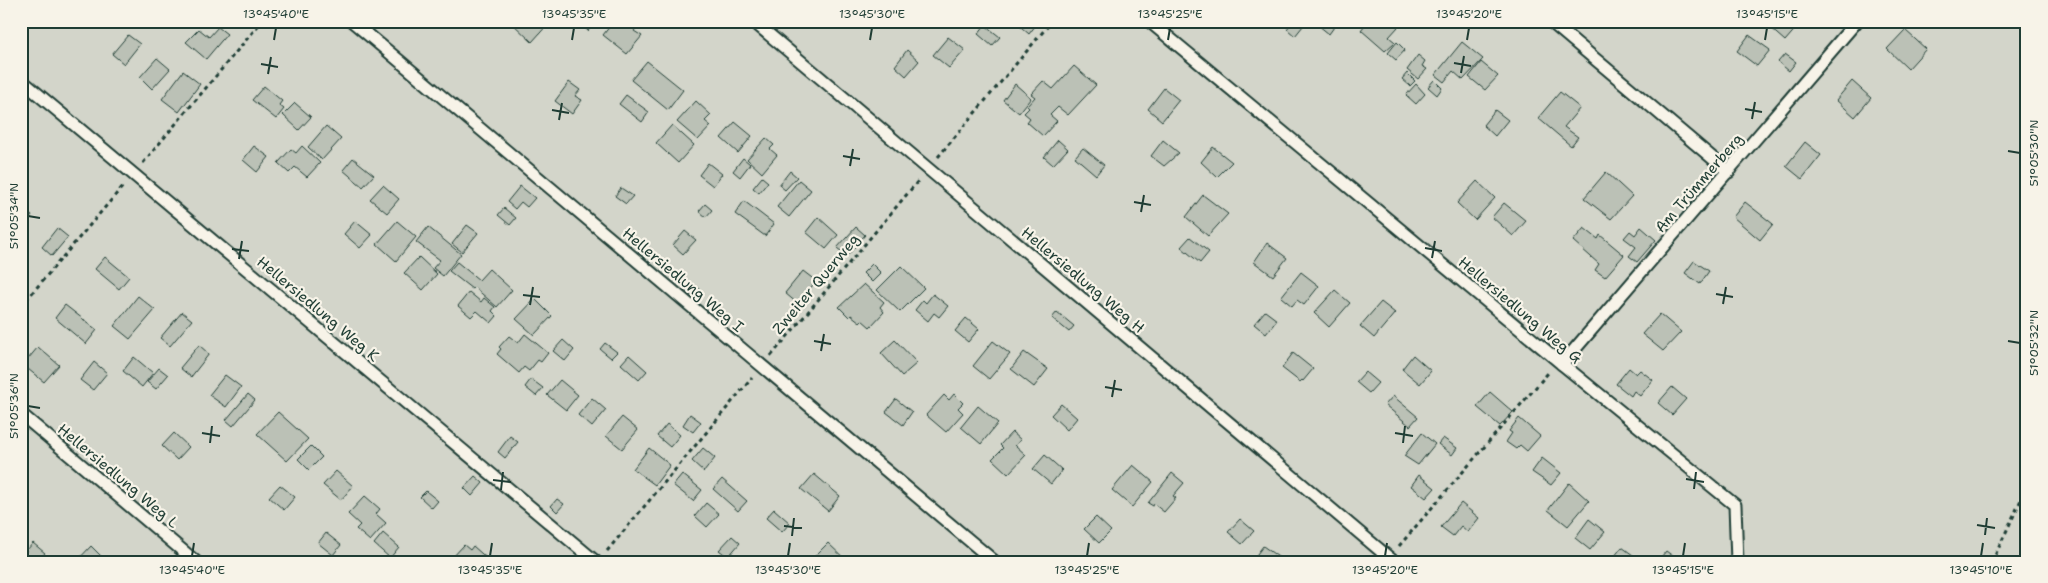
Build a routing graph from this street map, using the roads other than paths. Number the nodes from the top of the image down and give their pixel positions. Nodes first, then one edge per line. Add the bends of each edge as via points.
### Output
1 (352, 21) edge
2 (753, 21) edge
3 (1149, 21) edge
4 (1550, 21) edge
5 (1857, 21) edge
6 (21, 80) edge
7 (1729, 172) junction
8 (1560, 363) junction
9 (21, 414) edge
10 (600, 558) edge
11 (1391, 560) edge
12 (196, 562) edge
13 (994, 562) edge
14 (1737, 562) edge

1 - 13 lane, Hellersiedlung Weg I
2 - 11 lane, Hellersiedlung Weg H
3 - 8 lane, Hellersiedlung Weg G
4 - 7 lane
5 - 7 lane, Am Trümmerberg
6 - 10 lane, Hellersiedlung Weg K
7 - 8 lane, Am Trümmerberg
8 - 14 lane, Hellersiedlung Weg G via 1735,505
9 - 12 lane, Hellersiedlung Weg L

